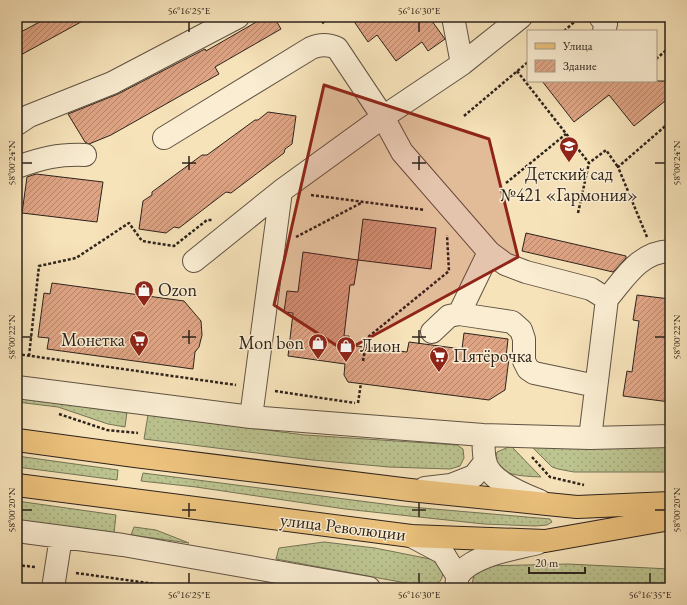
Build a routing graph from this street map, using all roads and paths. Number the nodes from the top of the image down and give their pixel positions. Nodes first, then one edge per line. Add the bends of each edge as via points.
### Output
1 (238, 17) edge
2 (319, 17) edge
3 (453, 17) edge
4 (521, 17) edge
5 (580, 17) edge
6 (600, 17) edge
7 (322, 20) dead end
8 (565, 30) edge
9 (604, 30) edge
10 (670, 48) edge
11 (657, 58) edge
12 (527, 63) edge
13 (462, 64) junction
14 (517, 71) junction
15 (464, 116) dead end
16 (383, 117) junction
17 (670, 122) edge
18 (17, 124) edge
19 (566, 134) junction
20 (164, 138) dead end
21 (85, 156) dead end
22 (589, 163) junction
23 (17, 167) edge
24 (618, 167) junction
25 (506, 183) dead end
26 (281, 191) junction
27 (363, 202) junction
28 (445, 203) junction
29 (578, 213) dead end
30 (218, 219) dead end
31 (447, 234) dead end
32 (274, 241) junction
33 (489, 252) junction
34 (662, 252) edge
35 (194, 261) dead end
36 (607, 299) junction
37 (459, 314) junction
38 (432, 332) dead end
39 (29, 356) dead end
40 (363, 361) dead end
41 (361, 383) dead end
42 (596, 386) junction
43 (17, 387) edge
44 (358, 403) dead end
45 (58, 414) dead end
46 (251, 417) junction
47 (138, 433) dead end
48 (483, 435) junction
49 (670, 436) edge
50 (590, 438) junction
51 (17, 440) edge
52 (528, 452) dead end
53 (485, 462) junction
54 (17, 485) edge
55 (586, 486) dead end
56 (410, 490) junction
57 (670, 503) edge
58 (547, 504) junction
59 (670, 519) edge
60 (17, 531) edge
61 (411, 536) junction
62 (60, 537) junction
63 (545, 541) junction
64 (17, 565) edge
65 (54, 579) edge
66 (457, 582) edge
67 (184, 588) edge
68 (369, 588) edge

1 - 18 street via 112,83 29,116
2 - 7 path
3 - 13 street
4 - 13 street
5 - 8 path
6 - 9 street via 606,24
10 - 11 path
12 - 14 path
13 - 16 street
14 - 15 path
14 - 19 path
16 - 20 street via 337,48 329,44 317,45
16 - 26 street
16 - 28 street via 402,152
17 - 24 path
19 - 22 path
19 - 25 path
21 - 23 street via 68,154 40,158
22 - 24 path via 606,150
22 - 29 path
24 - 34 path
26 - 27 path
26 - 32 street
26 - 35 street
27 - 28 path via 446,212
27 - 32 path via 283,244
28 - 33 street
30 - 39 path via 207,220 174,246 142,241 129,223 76,258 39,266
31 - 40 path via 448,271 367,338
32 - 46 street
33 - 36 street via 506,264 526,272 591,289
33 - 37 street
34 - 36 street via 638,262
36 - 42 street
37 - 38 street via 448,316
37 - 42 street via 512,322 521,330 524,339 524,361 528,369 534,373
41 - 44 path
42 - 50 street
43 - 46 street
45 - 47 path via 107,430
46 - 48 street
48 - 50 street
48 - 53 street
49 - 50 street
51 - 56 main road
52 - 55 path via 550,477
53 - 56 street via 474,476 451,485
53 - 58 street via 491,474 514,490
54 - 61 main road, улица Революции
56 - 58 main road
57 - 58 main road via 577,506
59 - 63 main road, улица Революции
60 - 62 street
61 - 63 main road, улица Революции
61 - 66 street via 443,553
62 - 65 street
62 - 68 street via 123,545
63 - 66 street via 488,556 469,565
64 - 65 path
65 - 67 path

